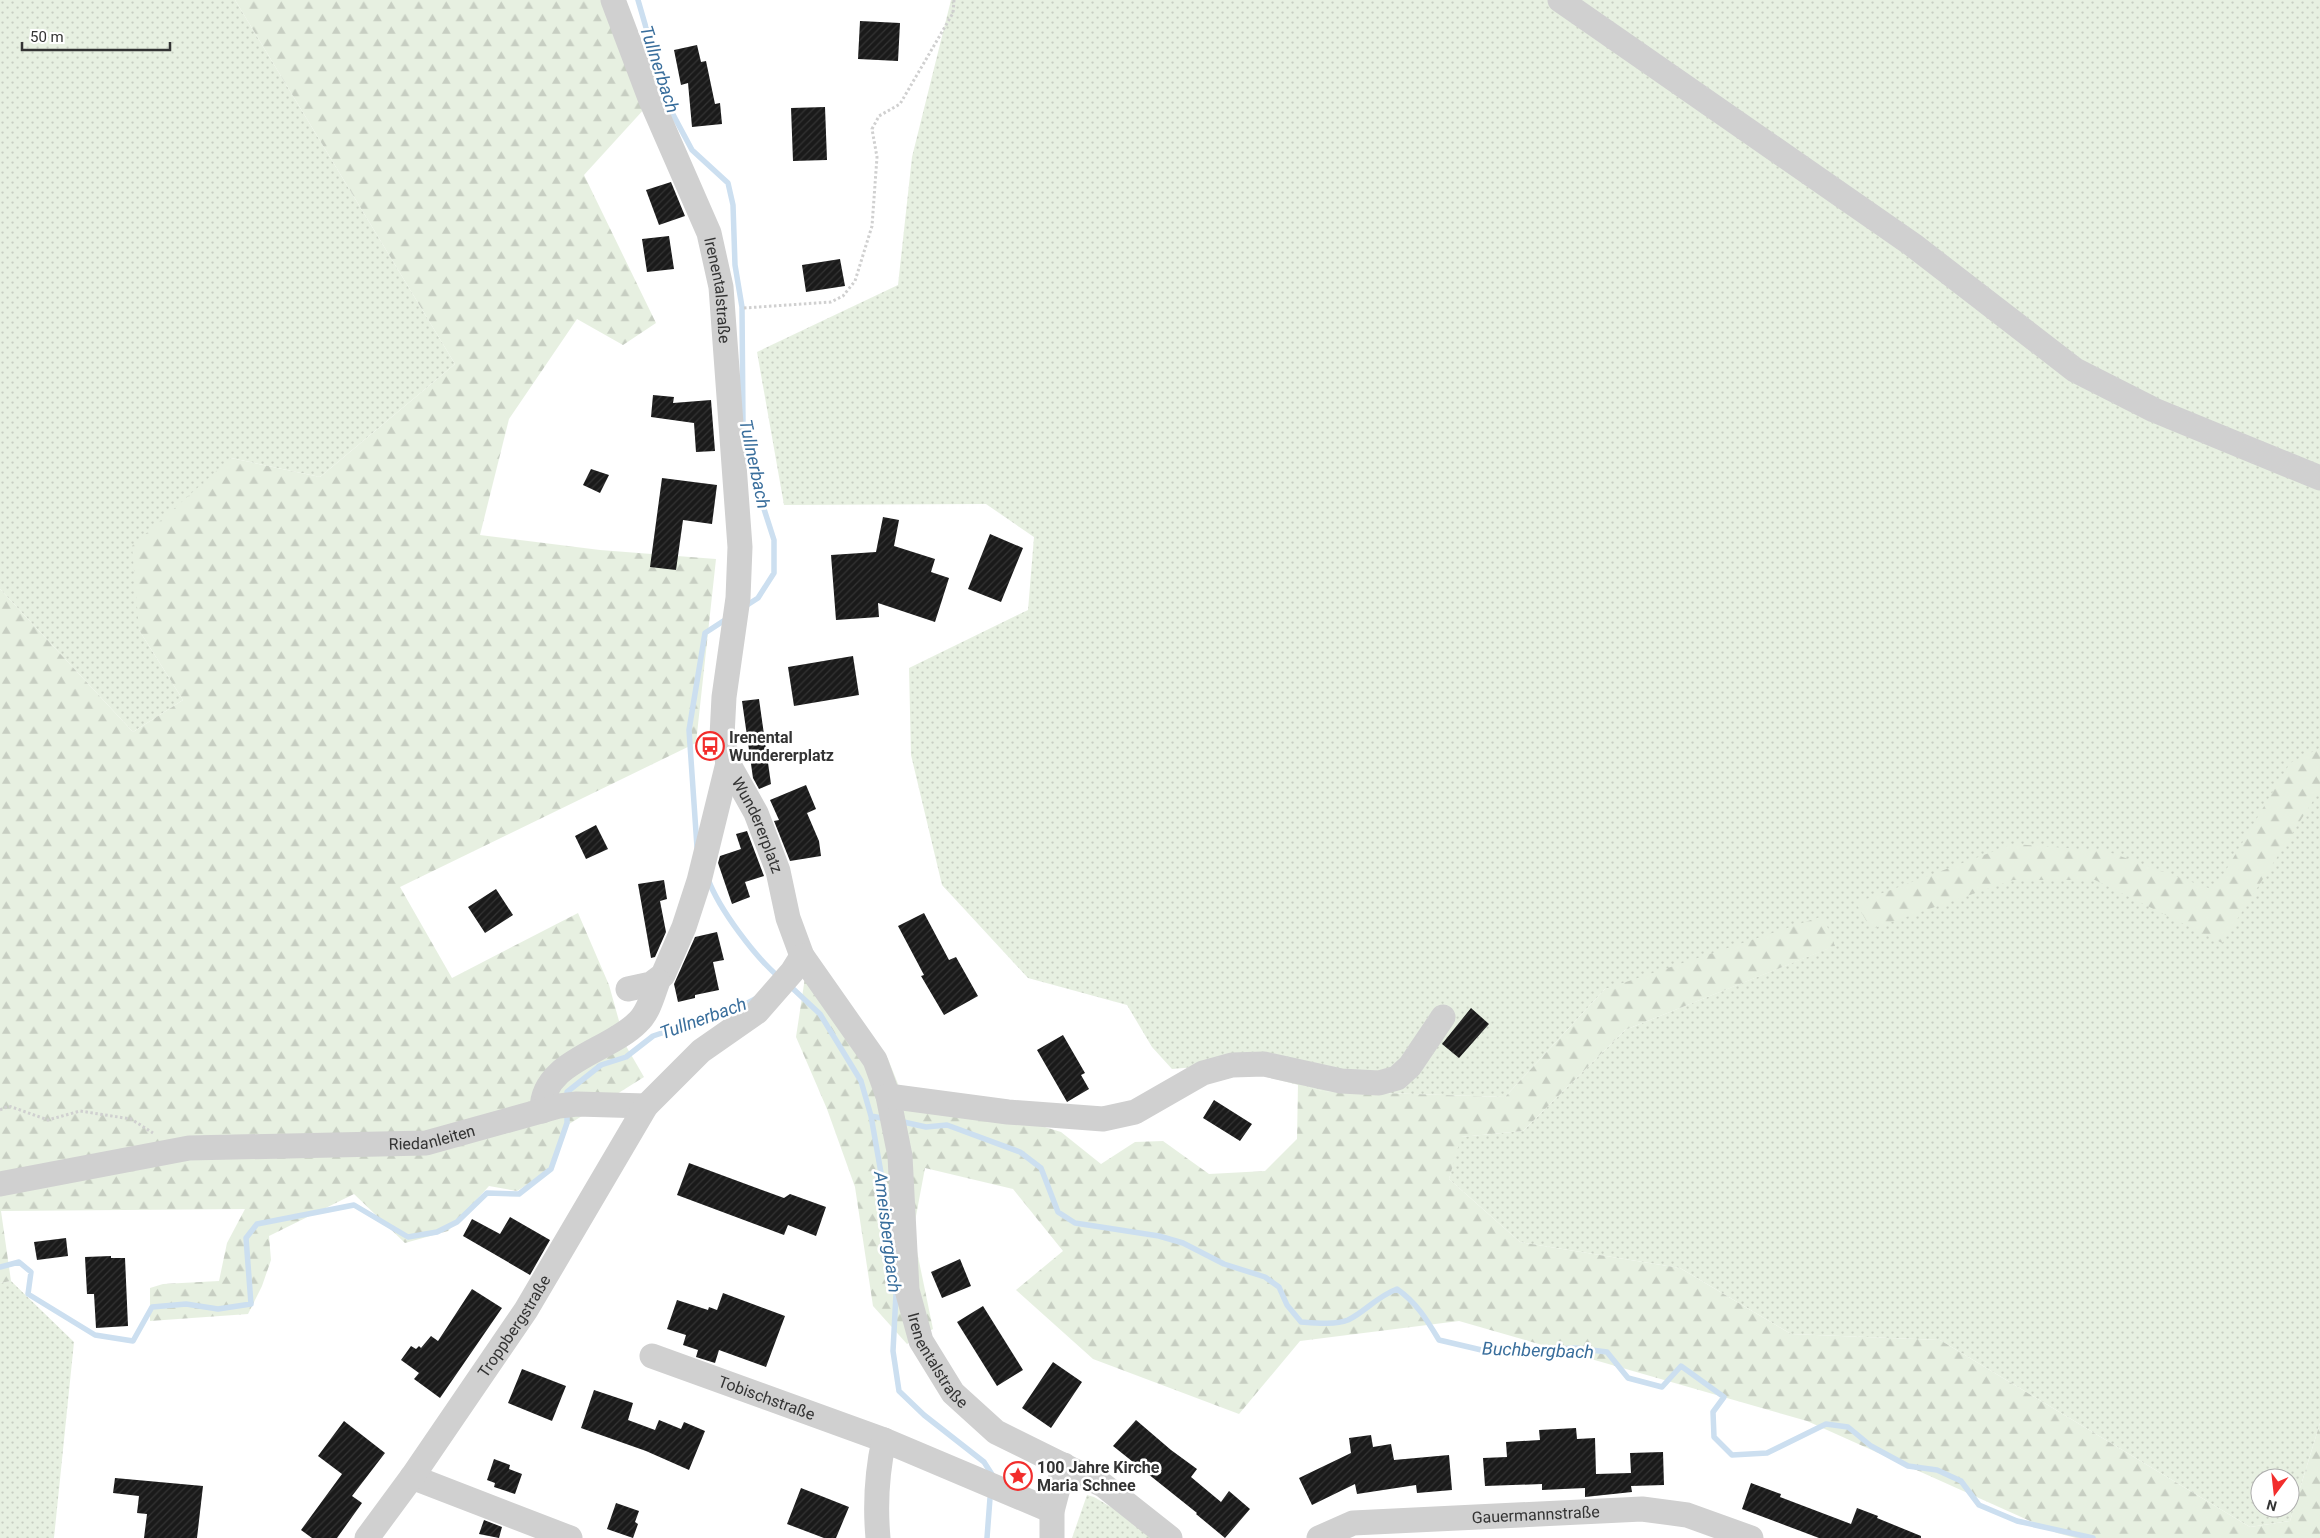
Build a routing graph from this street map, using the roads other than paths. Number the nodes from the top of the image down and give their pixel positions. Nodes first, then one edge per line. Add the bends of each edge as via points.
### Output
1 (612, 0) edge
2 (1560, 0) edge
3 (2320, 478) edge
4 (732, 635) joint
5 (728, 763) junction
6 (797, 964) junction
7 (658, 981) junction
8 (628, 989) dead end
9 (1443, 1017) dead end
10 (889, 1102) junction
11 (646, 1106) junction
12 (560, 1107) junction
13 (0, 1184) edge
14 (652, 1356) dead end
15 (884, 1440) junction
16 (1064, 1465) junction
17 (412, 1477) junction
18 (1052, 1511) junction
19 (367, 1538) edge
20 (570, 1538) edge
21 (878, 1538) edge
22 (1052, 1538) edge
23 (1170, 1538) edge
24 (1319, 1538) edge
25 (1751, 1538) edge

1 - 4 street, Irenentalstraße via 650,98 709,233 721,288 740,547 738,598
2 - 3 street via 1913,245 2075,370 2154,410
4 - 5 street, Wundererplatz via 722,736
5 - 6 street, Wundererplatz via 756,813 778,871
5 - 7 street via 696,890 684,927
6 - 10 street, Irenentalstraße via 875,1060
6 - 11 street via 770,1000 701,1051
7 - 8 street
7 - 12 street via 640,1021 618,1039 576,1060 550,1083 542,1099
9 - 10 street via 1410,1066 1396,1078 1379,1083 1341,1081 1264,1064 1232,1065 1203,1073 1136,1112 1103,1120
10 - 16 street, Irenentalstraße via 900,1156 907,1290 922,1342 953,1393 996,1432
11 - 12 street, Riedanleiten
11 - 17 street, Troppbergstraße via 526,1310
12 - 13 street, Riedanleiten via 426,1143 190,1148
14 - 15 street, Tobischstraße
15 - 18 street, Tobischstraße
15 - 21 street via 879,1463
16 - 18 street
16 - 23 street, Irenentalstraße via 1103,1485
17 - 19 street, Troppbergstraße
17 - 20 street
18 - 22 street
24 - 25 street, Gauermannstraße via 1353,1523 1642,1509 1687,1515

